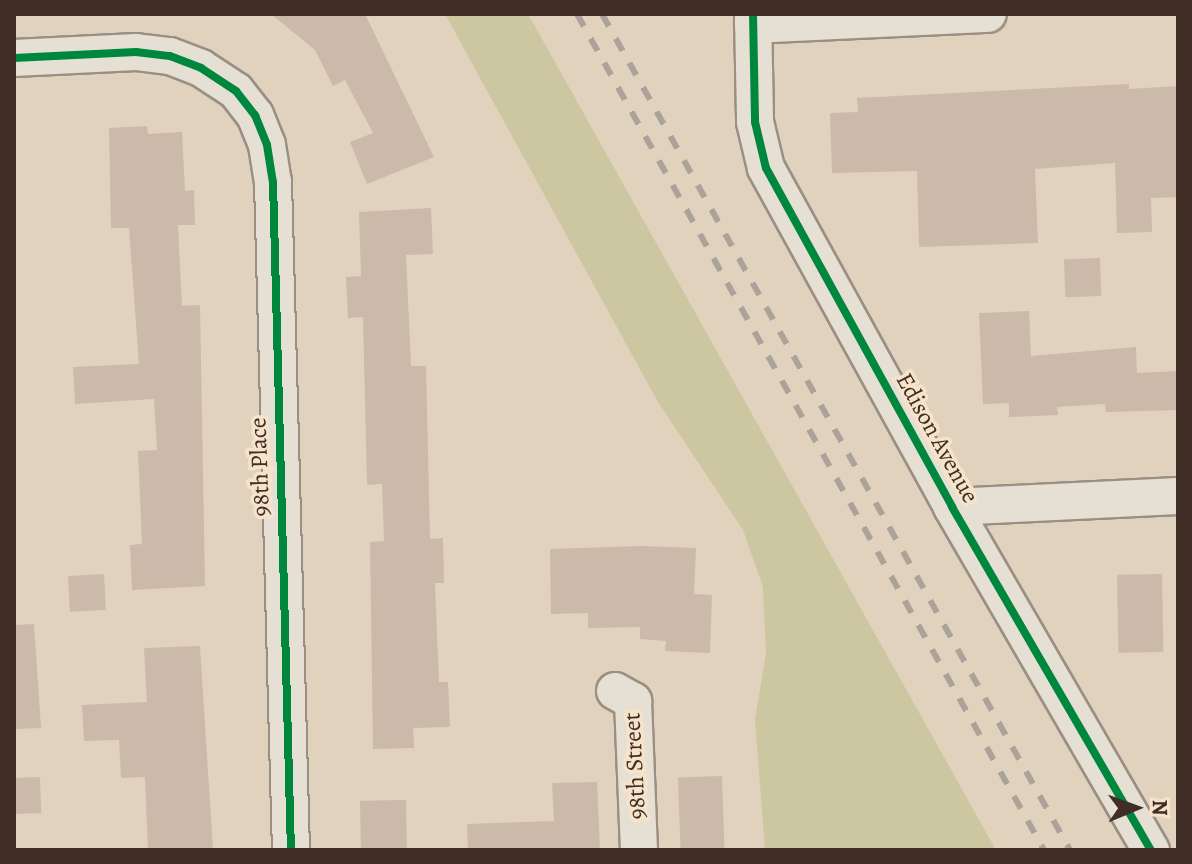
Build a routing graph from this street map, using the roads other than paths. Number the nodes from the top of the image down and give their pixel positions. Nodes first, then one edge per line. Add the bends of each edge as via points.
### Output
1 (988, 14) edge
2 (753, 20) edge
3 (14, 58) edge
4 (1178, 496) edge
5 (952, 507) junction
6 (615, 691) dead end
7 (291, 850) edge
8 (639, 850) edge
9 (1151, 850) edge

1 - 2 street
2 - 5 street, Edison Avenue via 755,122 766,168
3 - 7 street, 98th Place via 136,52 170,56 236,91 255,115 273,182
4 - 5 street
5 - 9 street, Edison Avenue
6 - 8 street, 98th Street via 633,701

